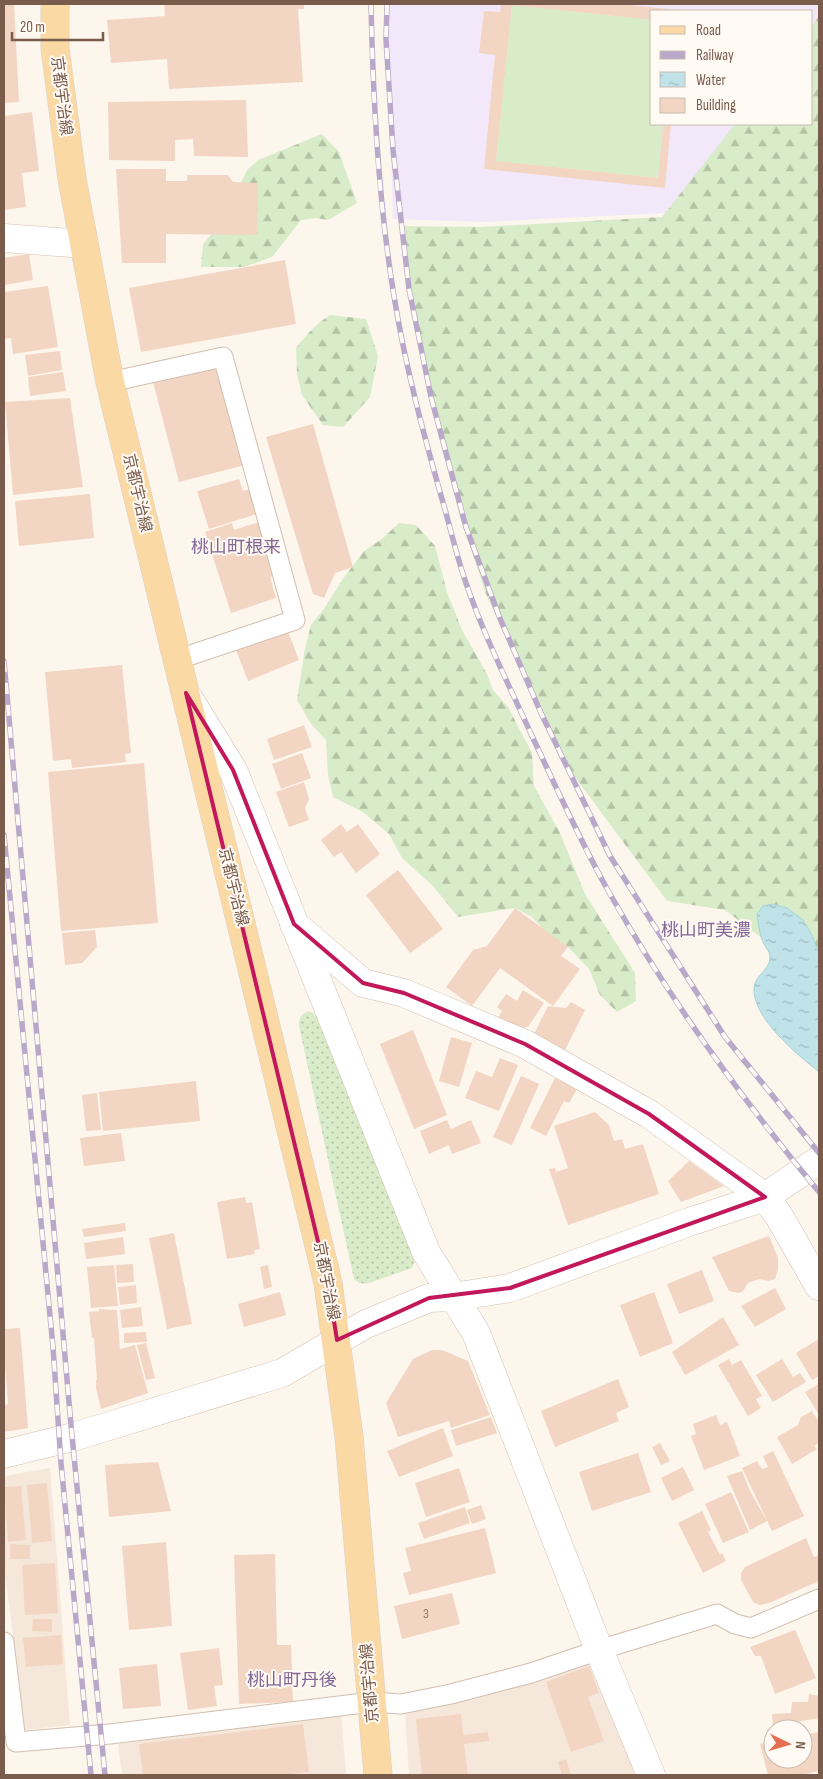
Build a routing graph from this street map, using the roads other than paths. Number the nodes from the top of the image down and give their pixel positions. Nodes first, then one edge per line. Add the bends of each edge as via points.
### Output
1 (55, 4) edge
2 (4, 238) edge
3 (84, 244) junction
4 (110, 382) junction
5 (176, 660) junction
6 (186, 693) junction
7 (294, 924) junction
8 (819, 1160) edge
9 (765, 1197) junction
10 (819, 1286) edge
11 (453, 1297) junction
12 (337, 1340) junction
13 (4, 1454) edge
14 (819, 1598) edge
15 (4, 1642) edge
16 (599, 1650) junction
17 (372, 1702) junction
18 (378, 1775) edge
19 (651, 1775) edge

1 - 3 main road, 京都宇治線 via 55,48 72,180
2 - 3 street
3 - 4 main road, 京都宇治線
4 - 5 main road, 京都宇治線
4 - 5 lane via 223,357 295,620
5 - 6 main road, 京都宇治線
6 - 7 street via 233,770
6 - 12 main road, 京都宇治線 via 328,1283
7 - 9 street via 363,983 404,993 525,1044 649,1114
7 - 11 street via 426,1252
8 - 9 street
9 - 10 street
9 - 11 street via 510,1288
11 - 12 street via 429,1298 366,1324
11 - 16 street via 476,1333
12 - 13 street via 282,1373 73,1437
12 - 17 main road, 京都宇治線 via 349,1438
14 - 16 lane via 751,1628 735,1624 718,1614
15 - 17 lane via 16,1742 110,1734
16 - 17 lane via 531,1673 451,1694 401,1704
16 - 19 street
17 - 18 main road, 京都宇治線

